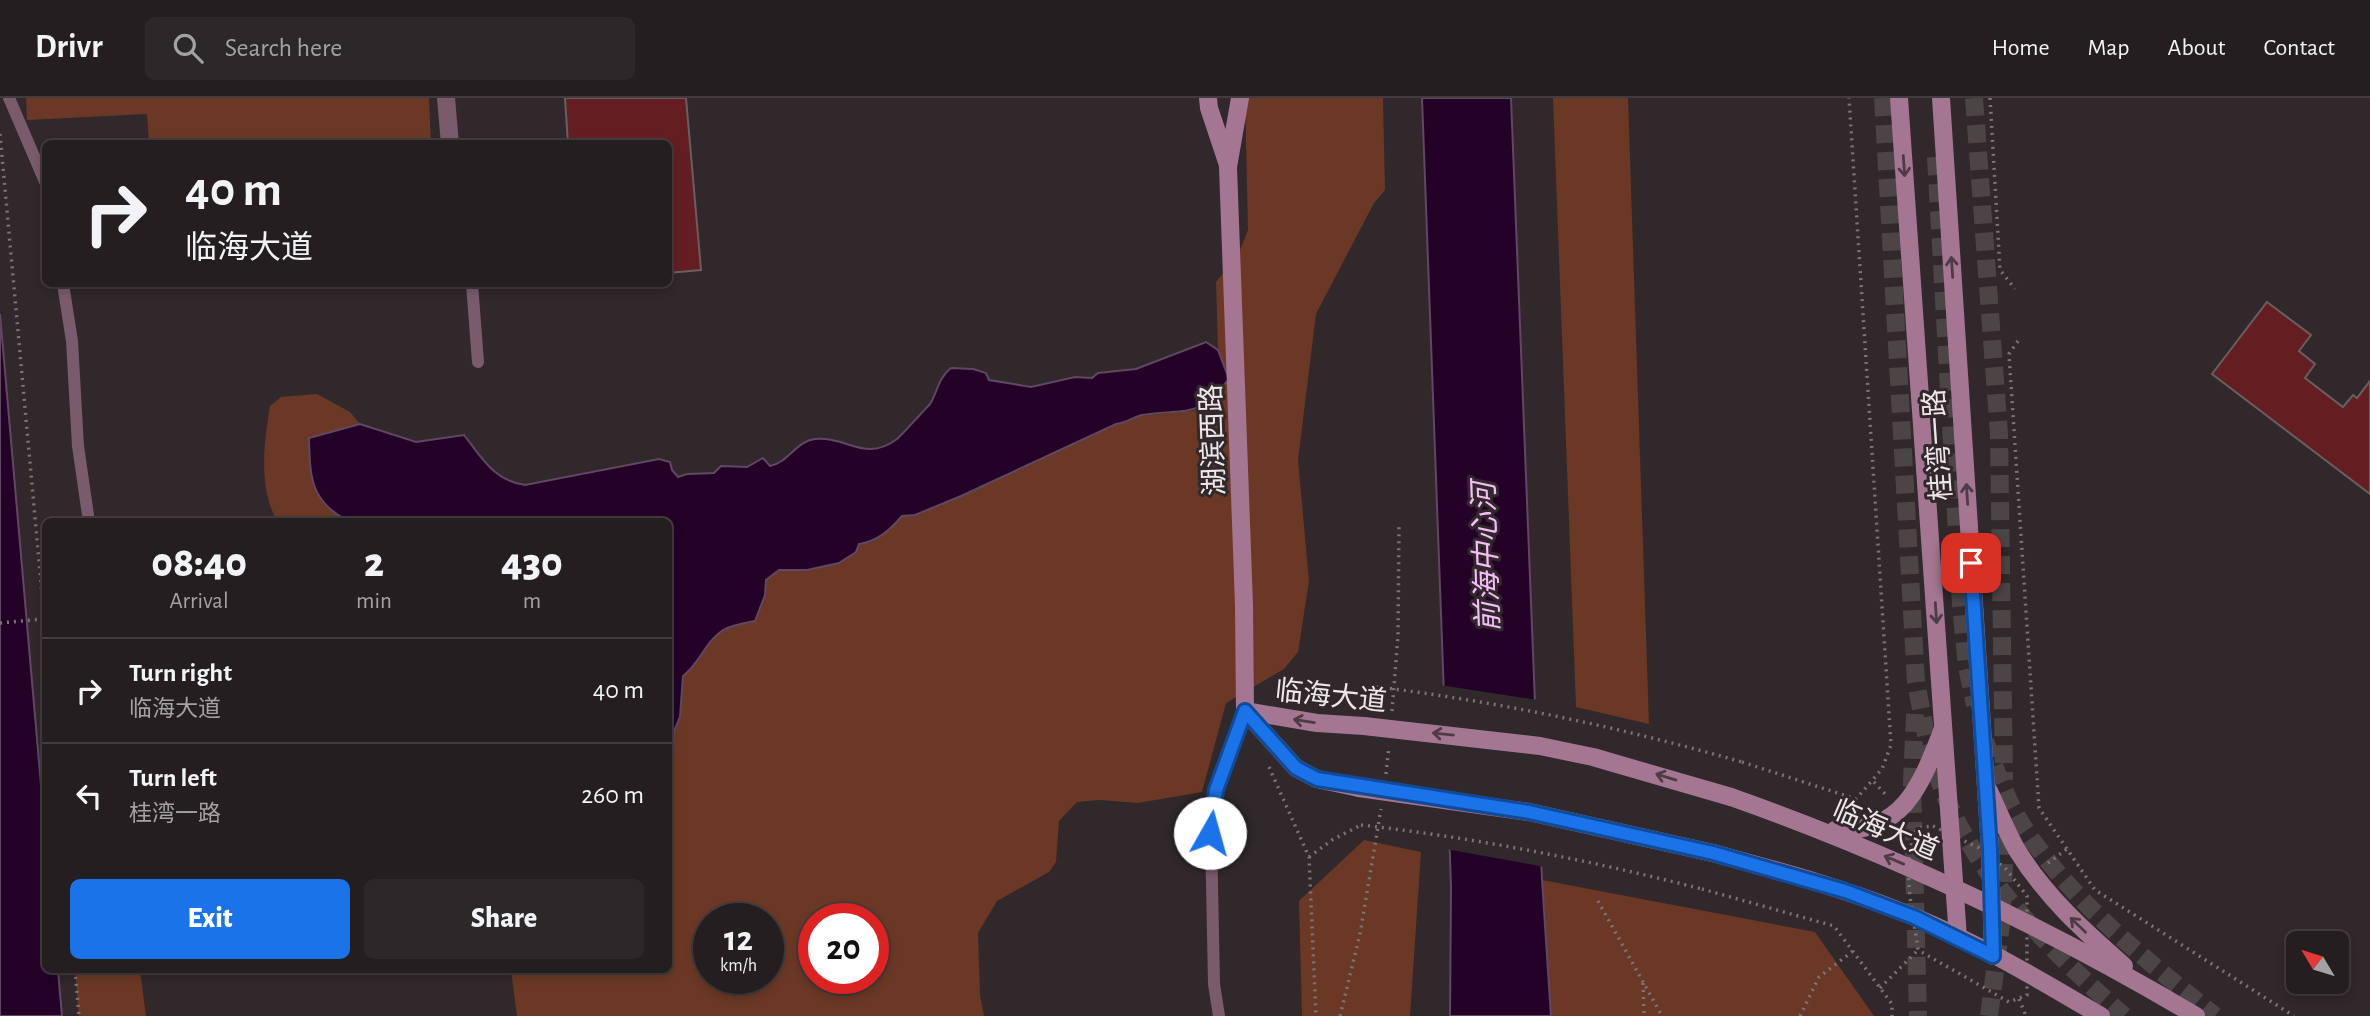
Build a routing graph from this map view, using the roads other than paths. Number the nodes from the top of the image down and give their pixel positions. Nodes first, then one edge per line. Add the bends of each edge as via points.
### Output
1 (9, 98) edge
2 (446, 98) edge
3 (1208, 98) edge
4 (1240, 98) edge
5 (1899, 98) edge
6 (1941, 98) edge
7 (450, 140) edge
8 (1228, 167) junction
9 (42, 175) edge
10 (64, 287) edge
11 (472, 287) edge
12 (478, 362) dead end
13 (88, 518) edge
14 (1245, 711) junction
15 (1945, 724) junction
16 (1985, 782) junction
17 (1820, 829) junction
18 (1956, 889) junction
19 (1992, 907) junction
20 (1958, 938) junction
21 (1993, 956) junction
22 (2147, 987) junction
23 (1219, 1016) edge
24 (2101, 1016) edge
25 (2196, 1016) edge

1 - 9 lane
2 - 7 street
3 - 8 main road, 湖滨西路
4 - 8 main road, 湖滨西路
5 -> 15 main road, 桂湾一路
16 -> 6 main road, 桂湾一路
8 - 14 main road, 湖滨西路
10 - 13 lane
11 - 12 lane
17 -> 14 main road, 临海大道, bridge via 1731,797 1540,746
14 - 20 main road, 临海大道, bridge via 1296,768 1317,779 1529,812 1713,853 1845,891
14 - 23 lane via 1216,790 1210,833
15 - 17 main road via 1919,785 1892,817 1854,831
15 - 18 main road, 桂湾一路
16 - 19 main road, 桂湾一路
22 -> 16 main road via 2078,926 2033,874
18 -> 17 main road, 临海大道
18 - 19 main road, 临海大道
18 - 20 main road, 桂湾一路
19 - 21 main road, 桂湾一路
19 - 22 main road, 临海大道
20 - 21 main road, 临海大道
21 - 24 main road, 临海大道
22 - 25 main road, 临海大道

